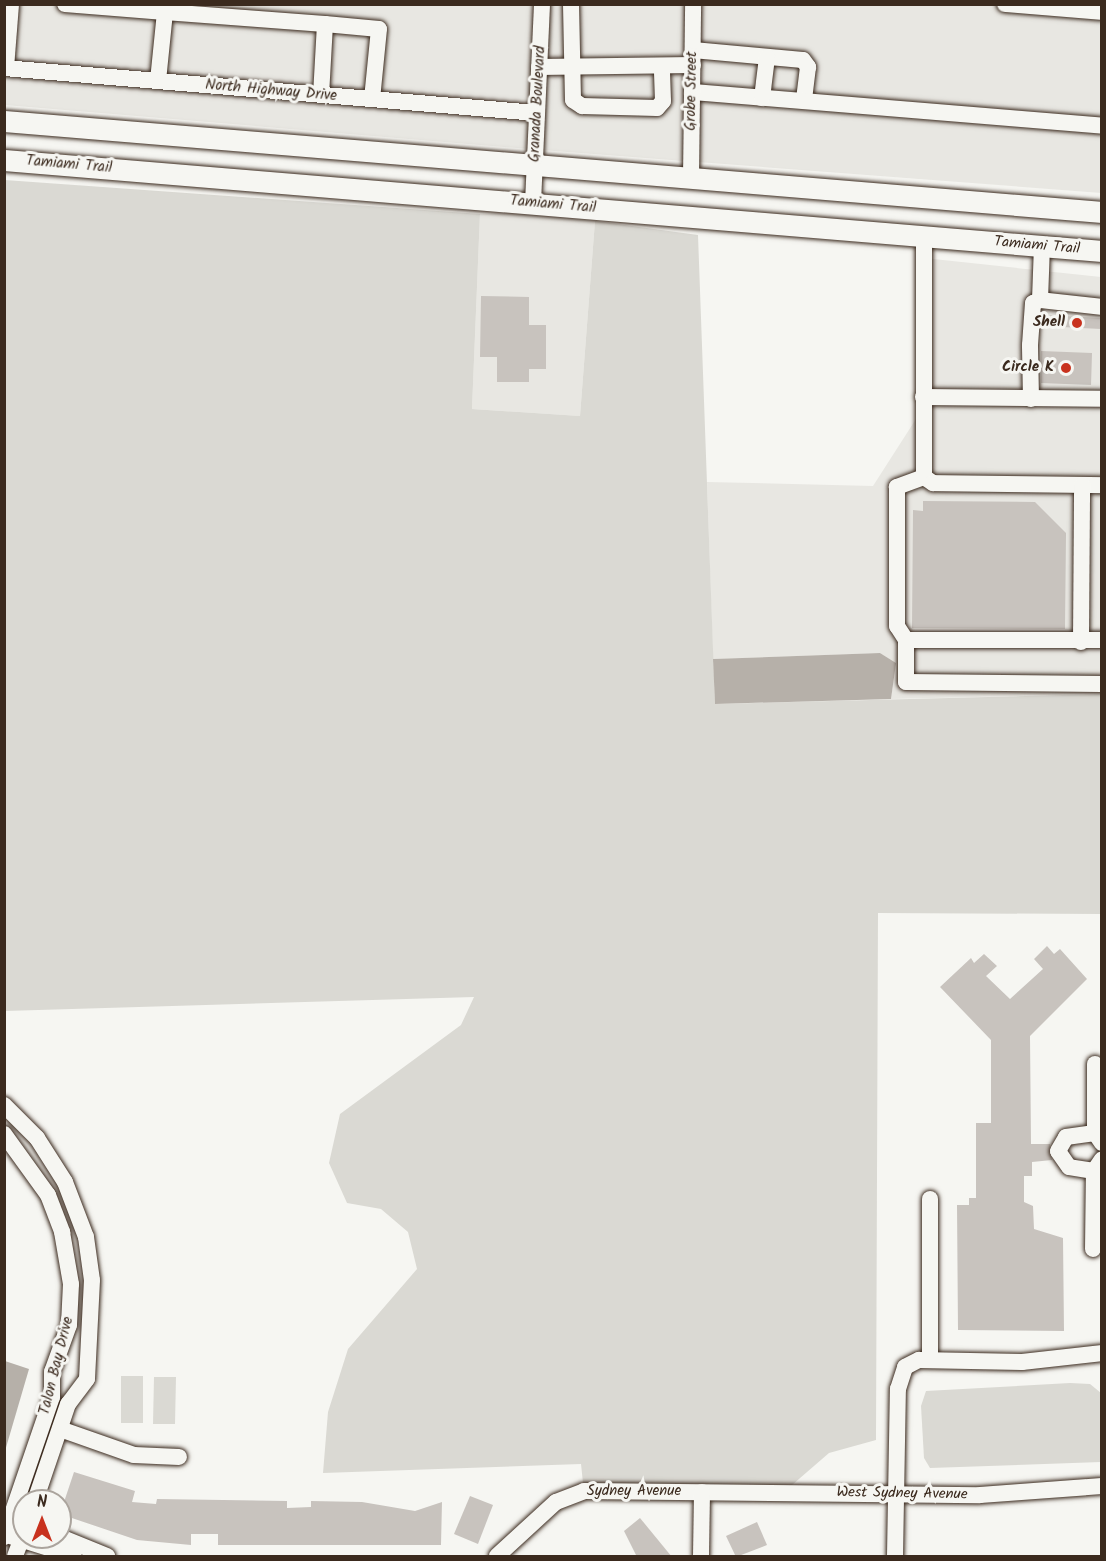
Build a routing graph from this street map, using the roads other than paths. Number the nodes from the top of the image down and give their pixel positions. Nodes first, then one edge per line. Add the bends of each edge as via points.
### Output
1 (10, 4) edge
2 (65, 4) edge
3 (542, 4) edge
4 (571, 4) edge
5 (693, 4) edge
6 (1005, 4) edge
7 (118, 6) edge
8 (165, 12) junction
9 (1101, 12) edge
10 (325, 24) junction
11 (767, 57) junction
12 (693, 58) junction
13 (662, 66) junction
14 (539, 67) junction
15 (570, 67) junction
16 (5, 68) edge
17 (158, 81) junction
18 (692, 92) junction
19 (321, 95) junction
20 (762, 98) junction
21 (372, 99) junction
22 (804, 101) junction
23 (537, 113) junction
24 (4, 121) edge
25 (1101, 126) edge
26 (4, 160) edge
27 (535, 165) junction
28 (691, 178) junction
29 (533, 203) junction
30 (1101, 212) edge
31 (924, 236) junction
32 (1042, 246) junction
33 (1101, 251) edge
34 (1040, 300) junction
35 (1101, 307) edge
36 (923, 397) junction
37 (1031, 399) junction
38 (1101, 399) edge
39 (924, 477) junction
40 (1082, 485) junction
41 (1101, 485) edge
42 (906, 640) junction
43 (1101, 640) edge
44 (1081, 642) junction
45 (1101, 684) edge
46 (1095, 1064) dead end
47 (4, 1105) edge
48 (4, 1134) edge
49 (1098, 1138) edge
50 (1098, 1165) edge
51 (930, 1199) dead end
52 (1093, 1249) dead end
53 (64, 1342) junction
54 (92, 1348) junction
55 (1101, 1353) edge
56 (930, 1360) junction
57 (52, 1383) junction
58 (80, 1392) junction
59 (60, 1429) junction
60 (179, 1457) dead end
61 (1101, 1486) edge
62 (23, 1489) edge
63 (39, 1489) edge
64 (702, 1492) junction
65 (896, 1493) junction
66 (539, 1520) junction
67 (72, 1542) edge
68 (56, 1549) edge
69 (74, 1557) edge
70 (107, 1557) edge
71 (497, 1557) edge
72 (515, 1557) edge
73 (701, 1557) edge
74 (895, 1557) edge

1 - 16 street
2 - 7 street
3 - 14 street, Granada Boulevard
4 - 15 street
5 - 12 street, Grobe Street
6 - 9 street
7 - 8 street
8 - 10 street
8 - 17 street
10 - 19 street
10 - 21 street via 379,29
11 - 12 street
11 - 20 street
11 - 22 street via 803,60 808,67
12 - 13 street
12 - 18 street, Grobe Street
13 - 15 street
13 - 15 street via 663,101 657,108 582,106 573,100
14 - 15 street
14 - 23 street, Granada Boulevard
16 - 17 street, North Highway Drive
17 - 19 street, North Highway Drive
18 - 20 street
18 - 28 street, Grobe Street
19 - 21 street, North Highway Drive
20 - 22 street
21 - 23 street, North Highway Drive
22 - 25 street
23 - 27 street, Granada Boulevard
24 - 27 main road
26 - 29 main road, Tamiami Trail
27 - 28 main road
27 - 29 street, Granada Boulevard
28 - 30 main road
29 - 31 main road, Tamiami Trail
31 - 32 main road, Tamiami Trail
31 - 36 street
32 - 33 main road, Tamiami Trail
32 - 34 street
34 - 35 street
34 - 37 street via 1033,303
36 - 37 street
36 - 39 street
37 - 38 street
39 - 40 street via 933,483
39 - 42 street via 897,487 897,626
40 - 41 street
40 - 44 street
42 - 44 street
42 - 45 street via 906,682
43 - 44 street
46 - 49 street
47 - 54 street, Talon Bay Drive via 46,1150 80,1216 92,1280
48 - 53 street, Talon Bay Drive via 36,1175 62,1232 71,1284
49 - 50 street via 1066,1137 1058,1151 1069,1167
50 - 52 street
51 - 56 street
53 - 54 street
53 - 57 street, Talon Bay Drive
54 - 58 street, Talon Bay Drive
55 - 56 street via 1022,1362
56 - 65 street via 905,1367 900,1376
57 - 58 street
57 - 62 street, Talon Bay Drive
58 - 59 street, Talon Bay Drive via 68,1404
59 - 60 street via 134,1455
59 - 63 street, Talon Bay Drive
61 - 65 street, West Sydney Avenue via 1028,1494
64 - 65 street, West Sydney Avenue
64 - 66 street, Sydney Avenue via 584,1491 556,1502
64 - 73 street
65 - 74 street
66 - 71 street, Sydney Avenue
66 - 72 street, Sydney Avenue
67 - 70 street
68 - 69 street

